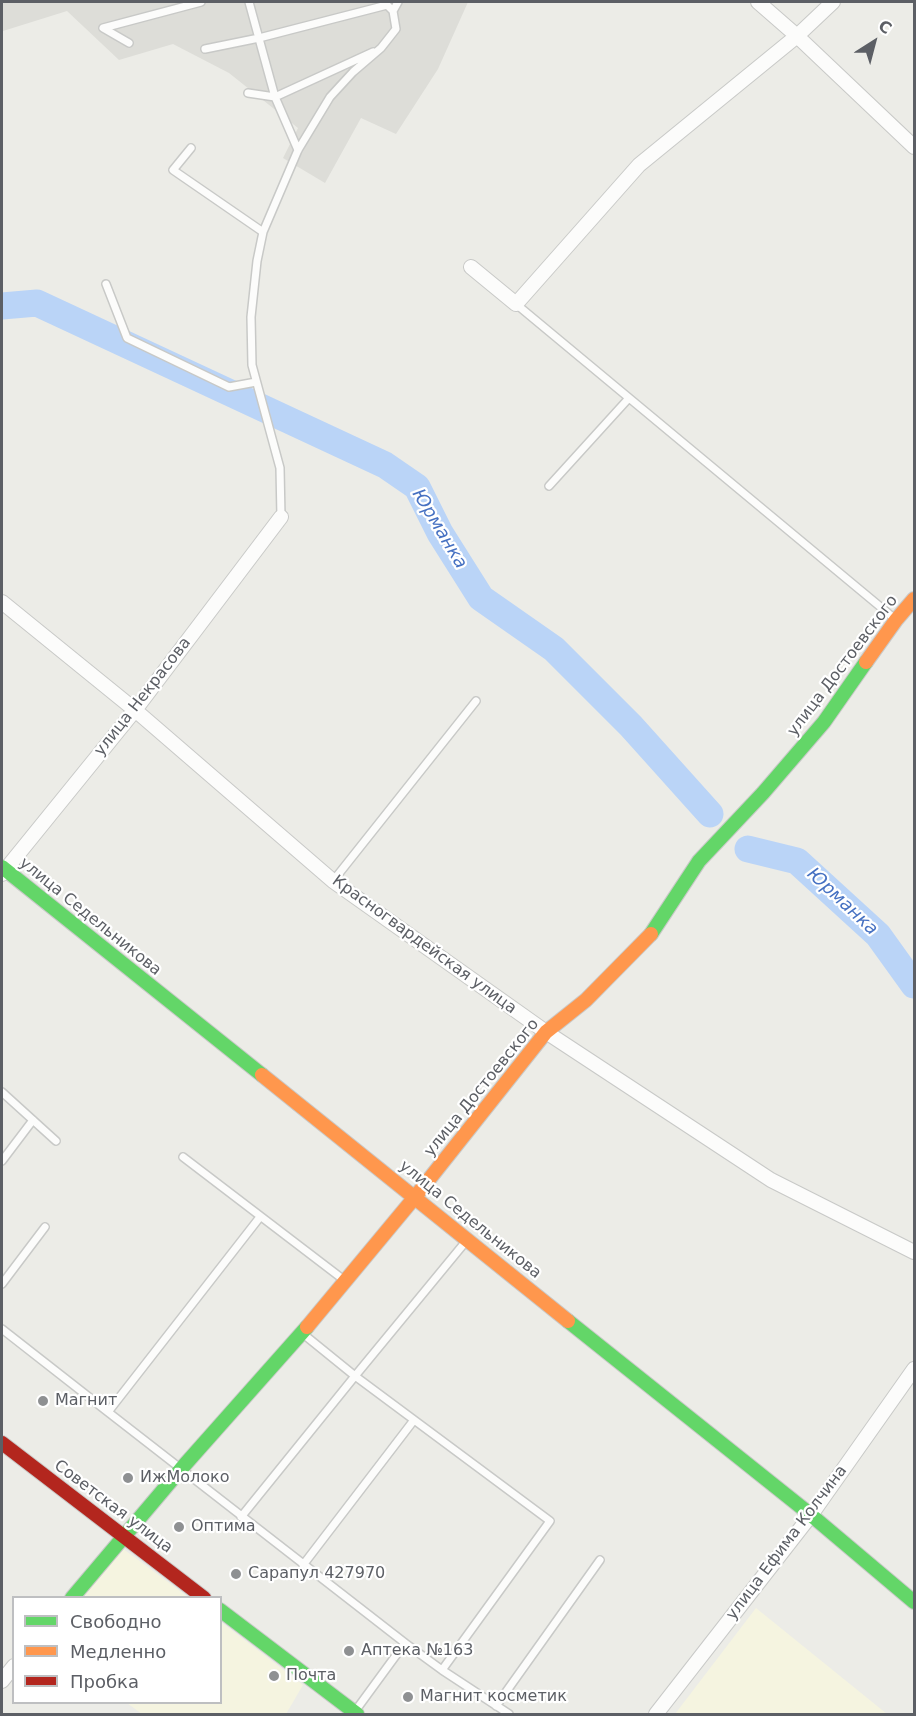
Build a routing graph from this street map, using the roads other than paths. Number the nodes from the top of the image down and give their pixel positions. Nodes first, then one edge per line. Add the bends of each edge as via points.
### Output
1 (201, 2) edge
2 (249, 2) edge
3 (398, 2) edge
4 (758, 2) edge
5 (833, 2) edge
6 (393, 11) junction
7 (797, 36) junction
8 (259, 38) junction
9 (129, 44) dead end
10 (381, 48) junction
11 (205, 49) dead end
12 (248, 93) dead end
13 (275, 97) junction
14 (915, 147) edge
15 (191, 148) dead end
16 (298, 150) junction
17 (263, 232) junction
18 (471, 267) dead end
19 (106, 284) dead end
20 (516, 304) junction
21 (256, 382) junction
22 (629, 398) junction
23 (549, 486) dead end
24 (281, 517) joint
25 (915, 599) edge
26 (2, 602) edge
27 (896, 620) junction
28 (476, 701) dead end
29 (135, 710) junction
30 (3, 870) edge
31 (333, 881) junction
32 (546, 1032) junction
33 (2, 1092) edge
34 (33, 1120) junction
35 (56, 1141) dead end
36 (183, 1157) dead end
37 (2, 1161) edge
38 (415, 1197) junction
39 (260, 1217) junction
40 (45, 1227) dead end
41 (468, 1239) junction
42 (915, 1252) edge
43 (345, 1280) junction
44 (2, 1284) edge
45 (2, 1329) edge
46 (302, 1332) junction
47 (915, 1369) edge
48 (355, 1376) junction
49 (108, 1412) junction
50 (414, 1420) junction
51 (2, 1443) edge
52 (181, 1469) junction
53 (811, 1515) junction
54 (241, 1516) junction
55 (124, 1536) junction
56 (600, 1560) dead end
57 (303, 1565) junction
58 (74, 1596) edge
59 (201, 1596) edge
60 (915, 1602) edge
61 (222, 1612) edge
62 (405, 1643) junction
63 (12, 1668) edge
64 (442, 1670) junction
65 (2, 1681) edge
66 (496, 1706) junction
67 (356, 1713) edge
68 (509, 1714) edge
69 (656, 1714) edge

1 - 9 lane via 104,28
2 - 8 lane
3 - 6 lane
4 - 7 street
5 - 7 street
6 - 8 lane via 387,4
6 - 10 lane via 396,29
7 - 14 street
7 - 20 street via 639,165
8 - 11 lane
8 - 13 lane
10 - 13 lane
10 - 16 lane via 330,97
12 - 13 lane
13 - 16 lane
15 - 17 lane via 173,170
16 - 17 lane
17 - 21 lane via 251,317
18 - 20 street
19 - 21 lane via 127,338 229,387
20 - 22 lane
21 - 24 lane via 280,468
22 - 23 lane
22 - 27 lane
24 - 29 street, улица Некрасова
25 - 27 street, улица Достоевского
26 - 29 street, Красногвардейская улица
27 - 32 street, улица Достоевского via 824,722 699,861 654,931 586,1000
28 - 31 lane
29 - 30 street, улица Некрасова
29 - 31 street, Красногвардейская улица
30 - 38 street, улица Седельникова
31 - 32 street, Красногвардейская улица
32 - 38 street, улица Достоевского
32 - 42 street, Красногвардейская улица via 771,1180
33 - 34 lane
34 - 35 lane
34 - 37 lane
36 - 39 lane
38 - 41 street, улица Седельникова
38 - 43 street, улица Достоевского
39 - 43 lane
39 - 49 lane
40 - 44 lane
41 - 48 lane
41 - 53 street, улица Седельникова
43 - 46 street, улица Достоевского
45 - 49 lane
46 - 48 lane
46 - 52 street, улица Достоевского
47 - 53 street, улица Ефима Колчина
48 - 50 lane
48 - 54 lane
49 - 52 lane
50 - 57 lane
50 - 64 lane via 550,1521
51 - 55 street, Советская улица
52 - 54 lane
52 - 55 street, улица Достоевского
53 - 60 street, улица Седельникова
53 - 69 street, улица Ефима Колчина
54 - 57 lane
55 - 58 street, улица Достоевского
55 - 59 street, Советская улица
56 - 66 lane
57 - 62 lane
61 - 67 street
62 - 64 lane
62 - 67 lane
63 - 65 street
64 - 66 lane
66 - 68 lane

